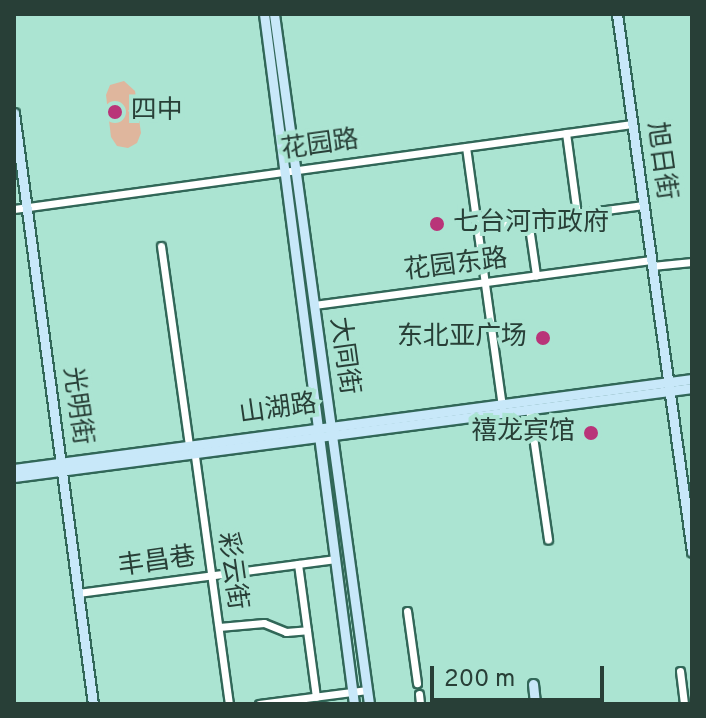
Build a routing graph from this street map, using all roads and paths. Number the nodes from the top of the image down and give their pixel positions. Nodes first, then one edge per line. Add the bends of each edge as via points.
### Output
1 (264, 14) edge
2 (274, 14) edge
3 (617, 14) edge
4 (14, 113) edge
5 (632, 124) junction
6 (566, 133) junction
7 (466, 147) junction
8 (295, 170) junction
9 (284, 171) junction
10 (644, 205) junction
11 (27, 207) junction
12 (14, 209) edge
13 (577, 214) junction
14 (528, 220) junction
15 (477, 227) junction
16 (161, 246) dead end
17 (692, 262) edge
18 (652, 263) junction
19 (536, 275) junction
20 (485, 282) junction
21 (314, 305) junction
22 (692, 379) edge
23 (669, 387) junction
24 (692, 388) edge
25 (502, 408) junction
26 (529, 409) junction
27 (331, 430) junction
28 (319, 431) junction
29 (192, 448) junction
30 (62, 467) junction
31 (14, 469) edge
32 (14, 477) edge
33 (548, 540) dead end
34 (692, 552) edge
35 (336, 559) junction
36 (298, 564) junction
37 (212, 576) junction
38 (78, 593) junction
39 (407, 611) dead end
40 (219, 627) junction
41 (307, 630) junction
42 (680, 671) dead end
43 (417, 683) dead end
44 (533, 684) dead end
45 (367, 690) junction
46 (353, 692) junction
47 (419, 694) dead end
48 (316, 697) junction
49 (93, 704) edge
50 (229, 704) edge
51 (259, 704) edge
52 (354, 704) edge
53 (369, 704) edge
54 (420, 704) edge
55 (535, 704) edge
56 (684, 704) edge

1 - 9 main road, 大同街
2 - 8 main road, 大同街
3 - 5 main road, 旭日街
4 - 11 main road, 光明街
5 - 6 street, 花园路
5 - 10 main road, 旭日街
6 - 7 street, 花园路
6 - 13 street
7 - 8 street, 花园路
7 - 15 street
8 - 9 street, 花园路
8 - 21 main road, 大同街
9 - 11 street, 花园路
9 - 28 main road, 大同街
10 - 13 street
10 - 18 main road, 旭日街
11 - 12 street, 花园路
11 - 30 main road, 光明街
13 - 14 street
14 - 15 street
14 - 19 street
15 - 20 street
16 - 29 street, 彩云街
17 - 18 street, 花园东路
18 - 19 street, 花园东路
18 - 23 main road, 旭日街
19 - 20 street, 花园东路
20 - 21 street, 花园东路
20 - 25 street
21 - 27 main road, 大同街
22 - 23 main road, 山湖路
23 - 24 main road, 山湖路
23 - 25 main road, 山湖路
23 - 26 main road, 山湖路
23 - 34 main road, 旭日街
25 - 26 main road, 山湖路
25 - 27 main road, 山湖路
26 - 33 street
27 - 28 main road, 山湖路
27 - 45 main road, 大同街
28 - 29 main road, 山湖路
28 - 35 main road, 大同街
29 - 30 main road, 山湖路
29 - 37 street, 彩云街
30 - 31 main road, 山湖路
30 - 32 main road, 山湖路
30 - 38 main road, 光明街
35 - 36 street, 丰昌巷
35 - 46 main road, 大同街
36 - 37 street, 丰昌巷
36 - 41 street
37 - 38 street, 丰昌巷
37 - 40 street, 彩云街
38 - 49 main road, 光明街
39 - 43 street
40 - 41 street via 264,623 286,632
40 - 50 street, 彩云街
41 - 48 street
42 - 56 street
44 - 55 main road
45 - 46 street
45 - 53 main road, 大同街
46 - 48 street
46 - 52 main road, 大同街
47 - 54 street
48 - 51 street

